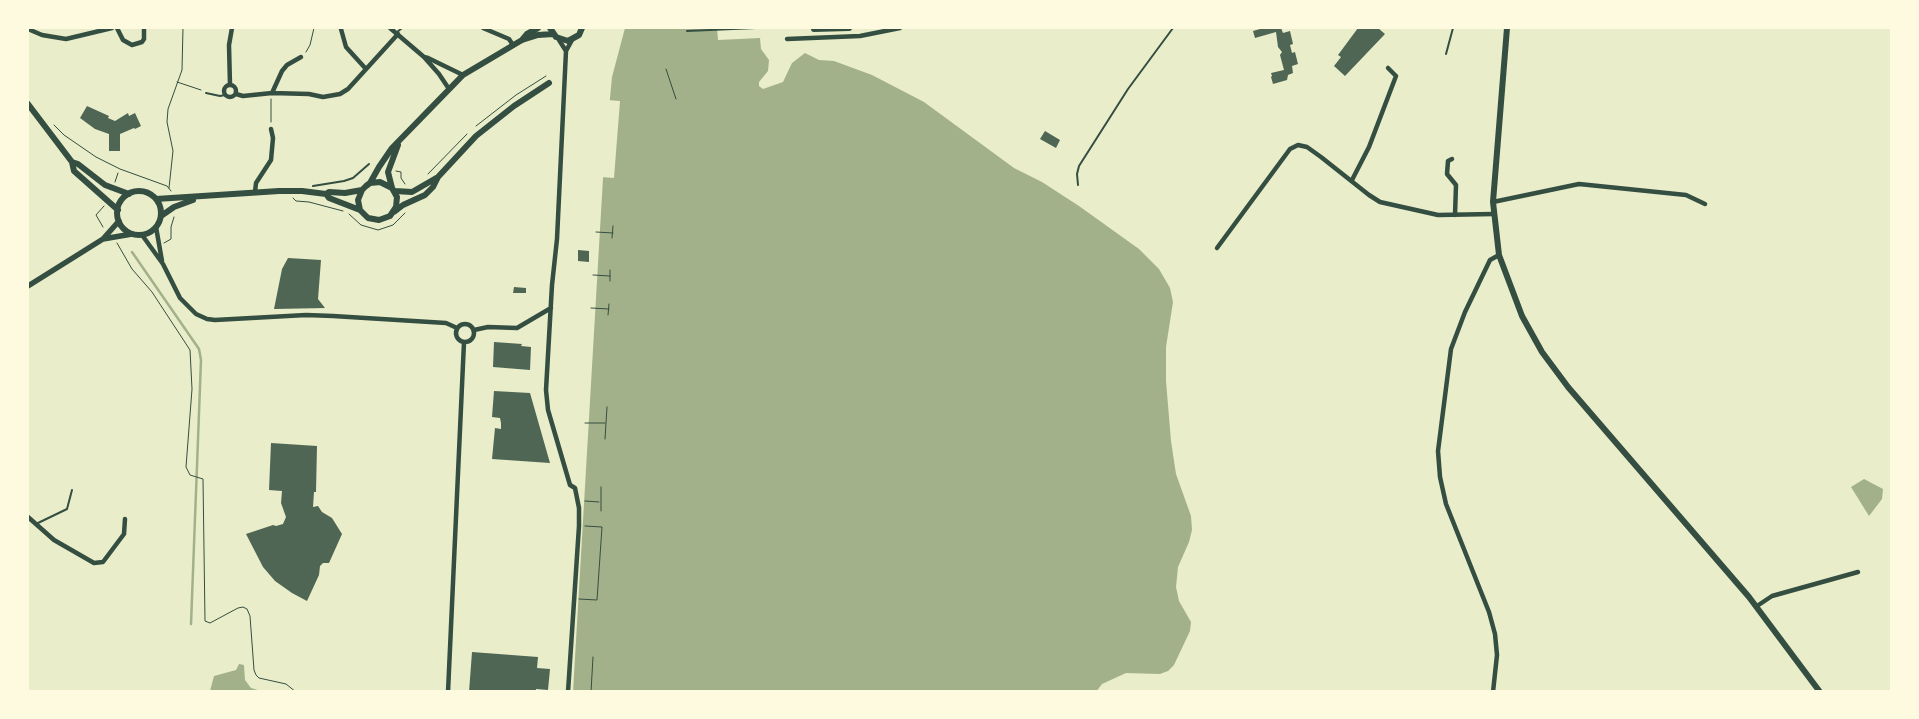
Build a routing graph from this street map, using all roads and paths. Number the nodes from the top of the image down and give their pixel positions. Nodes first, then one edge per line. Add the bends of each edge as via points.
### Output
1 (112, 28) edge
2 (117, 28) edge
3 (144, 28) edge
4 (183, 28) edge
5 (232, 28) edge
6 (314, 28) edge
7 (390, 28) edge
8 (402, 28) edge
9 (483, 28) edge
10 (538, 28) edge
11 (582, 28) edge
12 (756, 28) edge
13 (849, 28) edge
14 (900, 28) edge
15 (1173, 28) edge
16 (1454, 28) edge
17 (1508, 28) edge
18 (28, 29) edge
19 (341, 29) dead end
20 (814, 30) dead end
21 (551, 31) edge
22 (687, 32) dead end
23 (397, 34) junction
24 (787, 39) dead end
25 (522, 40) junction
26 (559, 40) junction
27 (572, 40) junction
28 (513, 44) junction
29 (566, 51) junction
30 (1446, 54) dead end
31 (301, 57) joint
32 (424, 57) junction
33 (1388, 68) dead end
34 (366, 69) junction
35 (666, 69) dead end
36 (464, 75) junction
37 (177, 82) junction
38 (549, 83) dead end
39 (230, 85) junction
40 (449, 89) junction
41 (206, 93) joint
42 (272, 93) junction
43 (236, 94) junction
44 (225, 95) junction
45 (676, 99) dead end
46 (28, 104) edge
47 (54, 125) dead end
48 (271, 129) joint
49 (401, 139) junction
50 (1452, 159) dead end
51 (72, 162) junction
52 (369, 164) dead end
53 (401, 172) dead end
54 (438, 177) junction
55 (1352, 180) junction
56 (370, 183) junction
57 (409, 185) dead end
58 (1078, 185) dead end
59 (313, 186) dead end
60 (169, 188) junction
61 (362, 190) junction
62 (393, 190) junction
63 (255, 192) junction
64 (129, 194) junction
65 (326, 194) junction
66 (198, 197) junction
67 (156, 199) junction
68 (175, 199) junction
69 (1493, 202) junction
70 (106, 204) dead end
71 (1705, 204) dead end
72 (118, 210) junction
73 (360, 210) junction
74 (394, 212) junction
75 (175, 213) dead end
76 (1494, 214) junction
77 (1456, 215) junction
78 (161, 216) junction
79 (119, 221) junction
80 (102, 225) dead end
81 (613, 226) dead end
82 (156, 227) junction
83 (596, 232) dead end
84 (613, 232) junction
85 (132, 234) junction
86 (142, 235) junction
87 (612, 238) dead end
88 (103, 239) junction
89 (116, 242) dead end
90 (161, 244) dead end
91 (1217, 248) dead end
92 (1499, 255) junction
93 (162, 264) junction
94 (610, 270) dead end
95 (593, 275) dead end
96 (610, 276) junction
97 (610, 281) dead end
98 (28, 286) edge
99 (609, 304) dead end
100 (551, 308) junction
101 (591, 308) dead end
102 (609, 310) junction
103 (608, 315) dead end
104 (457, 328) junction
105 (474, 330) junction
106 (464, 342) junction
107 (607, 407) dead end
108 (585, 423) dead end
109 (606, 424) junction
110 (605, 439) dead end
111 (601, 487) dead end
112 (72, 490) dead end
113 (585, 501) dead end
114 (600, 502) junction
115 (600, 511) dead end
116 (28, 517) edge
117 (125, 519) dead end
118 (36, 524) junction
119 (579, 526) junction
120 (1858, 572) dead end
121 (574, 598) junction
122 (1757, 606) junction
123 (593, 657) dead end
124 (296, 692) edge
125 (448, 692) edge
126 (568, 692) edge
127 (591, 692) edge
128 (1493, 692) edge
129 (1820, 692) edge

1 - 18 street via 66,39
2 - 3 street via 123,40 132,45 142,42
4 - 37 path via 183,63
5 - 39 street
6 - 31 path via 310,45
7 - 23 street
8 - 23 lane
9 - 28 street via 509,39
10 - 25 main road
11 - 27 main road via 579,36
12 - 22 lane
13 - 20 main road
14 - 24 street via 860,36
15 - 58 lane via 1128,89 1079,166
16 - 30 lane
17 - 69 main road
19 - 34 street via 346,47
21 - 25 main road
21 - 26 main road
23 - 32 street
23 - 34 street
25 - 28 main road
26 - 27 main road
26 - 29 street
27 - 29 street
28 - 36 main road
29 - 100 street
31 - 42 street via 282,71
32 - 36 street
32 - 40 street
33 - 55 street via 1396,76 1369,147
34 - 42 street via 340,94
35 - 45 path
36 - 40 main road
37 - 41 path
37 - 60 path via 168,108 173,151
38 - 54 main road via 492,122
39 - 43 street
39 - 44 street via 225,88
40 - 49 main road
41 - 44 lane
42 - 43 street
42 - 48 path
43 - 44 street via 230,98
46 - 51 main road
47 - 60 path via 64,136 101,159
48 - 63 street via 271,160 256,183
49 - 56 main road
49 - 62 main road via 388,169
50 - 77 street via 1448,161 1447,174 1456,185
51 - 64 main road via 105,185
51 - 72 main road via 74,171
52 - 59 lane via 352,178
53 - 57 path via 402,181
54 - 62 main road via 412,192
54 - 74 main road via 425,195
55 - 77 street via 1380,202 1426,213
55 - 91 street via 1307,147 1294,146
56 - 61 main road
56 - 62 main road via 384,183
60 - 68 path
61 - 65 main road
61 - 73 main road via 358,200
62 - 74 main road via 397,202
63 - 65 main road
63 - 66 main road
64 - 67 main road via 144,192
64 - 72 main road
65 - 73 main road
66 - 68 main road
66 - 78 main road
67 - 68 main road
67 - 78 main road
69 - 71 street via 1579,184 1686,195
69 - 76 main road
70 - 80 path via 96,215
72 - 79 main road
73 - 74 main road via 368,218 379,220
75 - 90 path via 171,238
76 - 77 street
76 - 92 main road
78 - 82 main road
79 - 85 main road
79 - 88 street
81 - 84 path
82 - 86 main road
82 - 93 street
83 - 84 path
84 - 87 path
85 - 86 main road
85 - 88 street
86 - 93 street
88 - 98 street
89 - 124 path via 190,350 192,389 186,467 190,475 203,479 205,622 210,623 238,608 248,609 256,675 286,684
92 - 122 main road via 1522,316 1553,368
92 - 128 street via 1490,260 1451,349 1438,451 1446,504 1495,634 1497,655
93 - 104 street via 180,298 196,314 207,319 306,315 446,323
94 - 96 path
95 - 96 path
96 - 97 path
99 - 102 path
100 - 105 street via 517,328
100 - 119 street via 546,376 548,410 570,485 575,488
101 - 102 path
102 - 103 path
104 - 105 street via 465,324
104 - 106 street via 456,335
105 - 106 street via 472,339
106 - 125 street
107 - 109 path
108 - 109 path
109 - 110 path
111 - 114 path
112 - 118 lane via 67,510
113 - 114 path
114 - 115 path
116 - 118 street
117 - 118 street via 124,534 103,562 94,563 54,540
119 - 121 street
119 - 121 path via 602,527 597,600
120 - 122 street via 1772,596
121 - 126 street
122 - 129 main road
123 - 127 path

